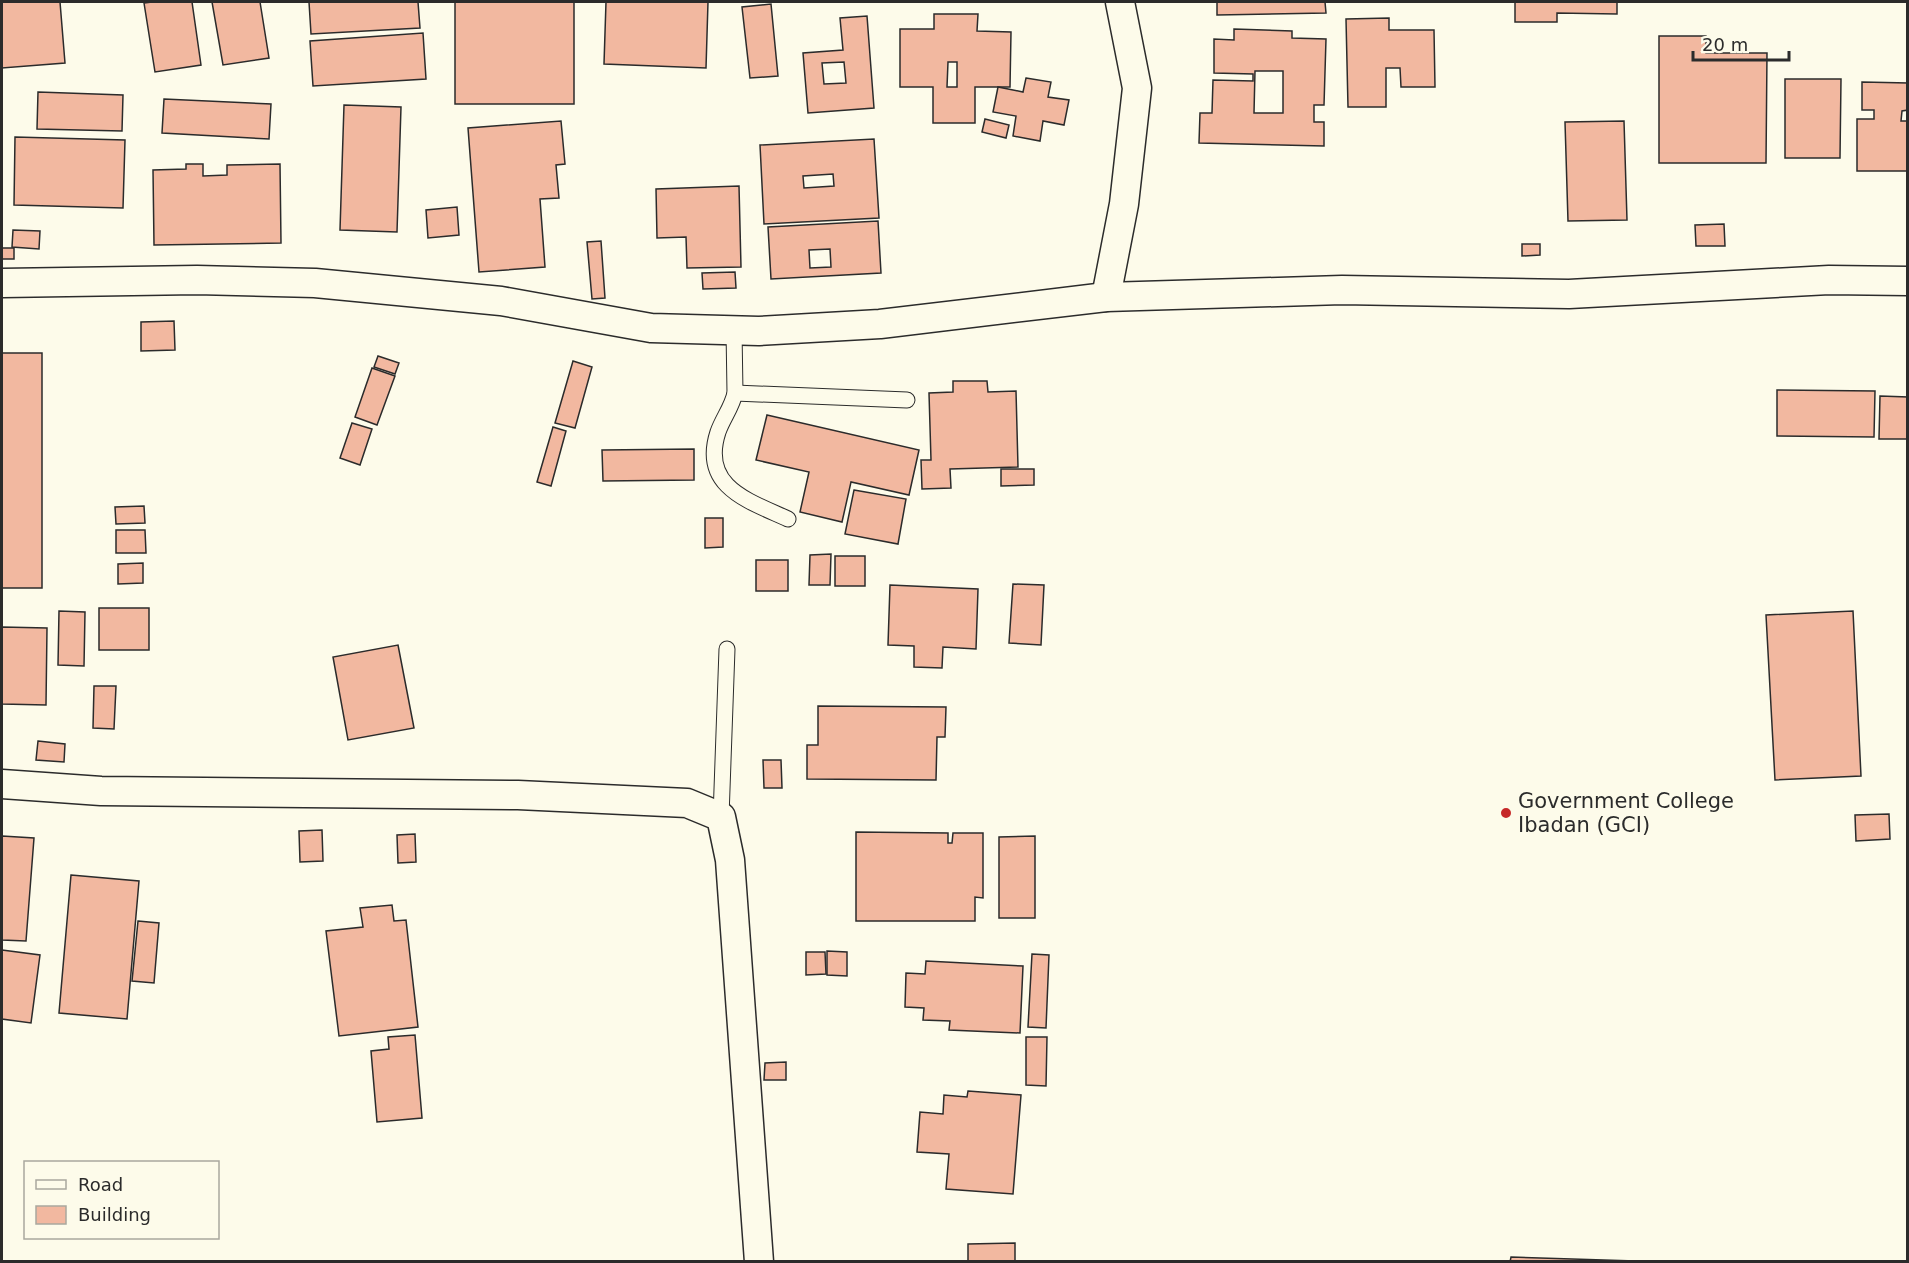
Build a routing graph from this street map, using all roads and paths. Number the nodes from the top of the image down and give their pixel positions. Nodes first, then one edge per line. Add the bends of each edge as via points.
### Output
1 (1120, 2) edge
2 (1908, 281) edge
3 (2, 283) edge
4 (1106, 297) junction
5 (734, 330) junction
6 (735, 393) junction
7 (907, 400) dead end
8 (788, 519) dead end
9 (726, 649) dead end
10 (2, 784) edge
11 (722, 817) junction
12 (759, 1262) edge

1 - 4 street via 1137,88 1124,204
2 - 4 street via 1829,280 1569,294 1342,290
3 - 5 street via 315,283 501,301 651,328
4 - 5 street via 880,324
5 - 6 lane
6 - 7 lane
6 - 8 lane via 718,433 716,466 726,486 744,500
9 - 11 lane
10 - 11 street via 101,792 518,795 687,802
11 - 12 street via 730,860

